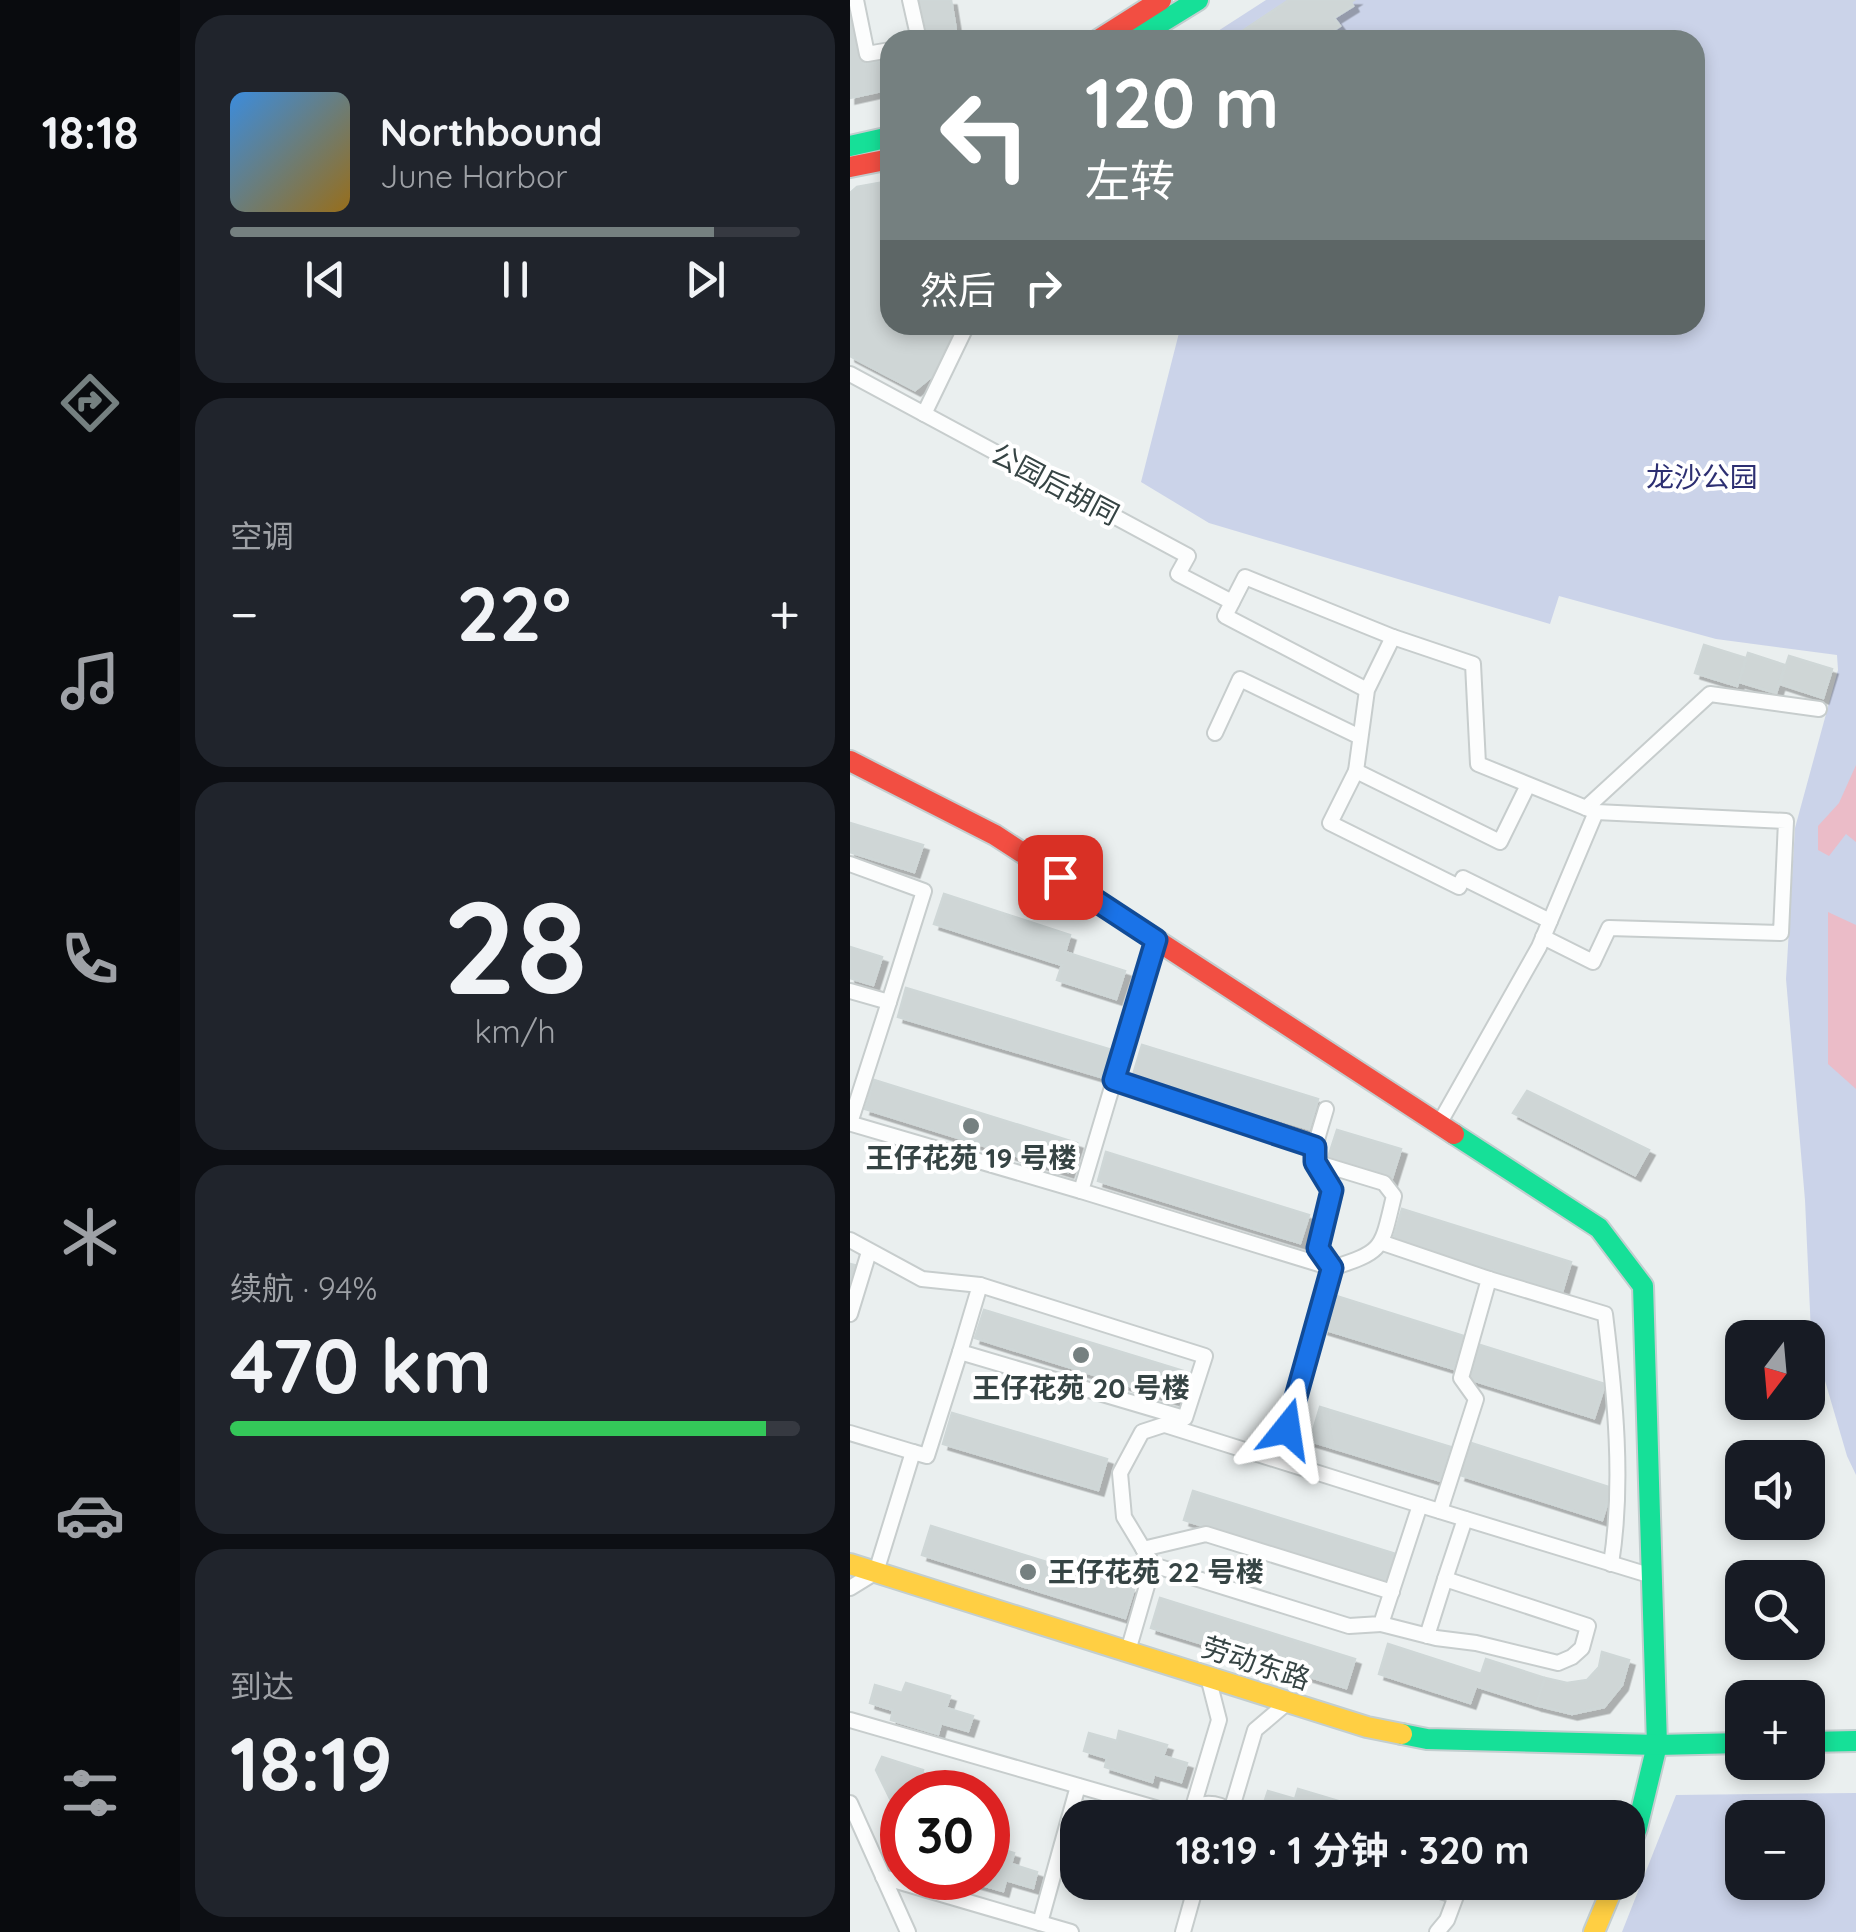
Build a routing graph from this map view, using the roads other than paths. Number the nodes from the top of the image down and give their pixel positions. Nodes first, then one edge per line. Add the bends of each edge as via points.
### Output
1 (856, 0) edge
2 (910, 0) edge
3 (1161, 0) edge
4 (1198, 0) edge
5 (916, 30) edge
6 (1114, 30) edge
7 (1150, 30) edge
8 (880, 52) edge
9 (880, 139) edge
10 (850, 146) edge
11 (880, 161) edge
12 (850, 167) edge
13 (962, 335) edge
14 (850, 374) edge
15 (924, 414) junction
16 (1232, 602) junction
17 (1393, 637) junction
18 (1367, 690) junction
19 (1818, 709) dead end
20 (1215, 734) dead end
21 (1360, 738) junction
22 (850, 762) edge
23 (1356, 771) junction
24 (1528, 785) junction
25 (1591, 810) junction
26 (850, 864) edge
27 (1550, 921) junction
28 (1543, 937) junction
29 (1156, 940) junction
30 (850, 991) edge
31 (888, 1002) junction
32 (1114, 1080) junction
33 (1326, 1109) dead end
34 (851, 1124) edge
35 (1439, 1124) junction
36 (1315, 1155) junction
37 (1081, 1191) junction
38 (850, 1240) edge
39 (1383, 1243) junction
40 (869, 1252) junction
41 (1332, 1268) junction
42 (1490, 1280) junction
43 (980, 1285) junction
44 (850, 1314) edge
45 (960, 1352) junction
46 (1186, 1418) junction
47 (1165, 1425) junction
48 (850, 1434) edge
49 (913, 1452) junction
50 (1278, 1460) junction
51 (1420, 1505) junction
52 (1440, 1511) junction
53 (1464, 1519) junction
54 (1143, 1548) junction
55 (850, 1564) edge
56 (1610, 1564) junction
57 (1154, 1565) junction
58 (876, 1572) junction
59 (1652, 1576) junction
60 (1445, 1579) junction
61 (850, 1588) edge
62 (1392, 1592) junction
63 (1382, 1624) junction
64 (1427, 1636) junction
65 (1128, 1652) junction
66 (1208, 1677) junction
67 (1288, 1702) junction
68 (850, 1720) edge
69 (1856, 1741) edge
70 (1825, 1742) edge
71 (1725, 1743) edge
72 (1657, 1745) junction
73 (1078, 1786) junction
74 (1132, 1800) edge
75 (1191, 1800) edge
76 (1238, 1800) edge
77 (1644, 1800) edge
78 (850, 1803) edge
79 (880, 1869) edge
80 (894, 1900) edge
81 (962, 1900) edge
82 (1192, 1900) edge
83 (1454, 1900) edge
84 (1607, 1900) edge
85 (1040, 1924) junction
86 (908, 1932) edge
87 (1070, 1932) edge
88 (1183, 1932) edge
89 (1437, 1932) edge
90 (1594, 1932) edge

1 - 8 street via 868,54
2 - 5 street
3 - 6 street
4 - 7 street
9 - 10 street
11 - 12 street
13 - 15 street
14 - 15 street, 公园后胡同
15 - 16 street, 公园后胡同 via 1188,556 1178,574
16 - 17 street via 1245,576
16 - 18 street via 1225,616
17 - 18 street
17 - 24 street via 1473,664 1478,764
18 - 21 street
19 - 25 street via 1710,694
20 - 21 street via 1240,679
21 - 23 street
22 - 29 street via 995,835
23 - 24 street via 1500,842
23 - 27 street via 1330,824 1458,888 1463,878
24 - 25 street
25 - 27 street
25 - 28 street via 1786,821 1780,932 1609,928 1593,962
26 - 31 street via 924,891
27 - 28 street
28 - 35 street
29 - 32 street
29 - 35 street
30 - 31 street
31 - 34 street
32 - 36 street
32 - 37 street
33 - 36 street
34 - 37 street
35 - 59 street via 1599,1228 1643,1286
36 - 39 street via 1384,1183 1394,1196
36 - 41 street via 1332,1190 1318,1248
37 - 41 street
38 - 40 street
39 - 41 street via 1370,1255
39 - 42 street
40 - 43 street via 922,1278
40 - 44 street
41 - 50 street
42 - 52 street via 1461,1378 1476,1398
42 - 56 street via 1605,1314 1614,1388 1616,1530
43 - 45 street
43 - 46 street via 1204,1356
45 - 46 street
45 - 49 street via 927,1456
46 - 47 street
47 - 50 street
47 - 54 street via 1142,1432 1120,1473 1124,1517
48 - 49 street
49 - 58 street
50 - 51 street
51 - 52 street
51 - 62 street
52 - 53 street
53 - 56 street
53 - 60 street
54 - 57 street
54 - 62 street via 1206,1534
55 - 58 street, 劳动东路
56 - 59 street
57 - 63 street via 1349,1626
57 - 65 street
58 - 61 street
58 - 65 street, 劳动东路
59 - 72 street
60 - 64 street
60 - 64 street via 1588,1626 1582,1648 1558,1663
62 - 63 street
63 - 64 street
65 - 66 street, 劳动东路
66 - 67 street, 劳动东路
66 - 75 street via 1219,1720
67 - 72 street, 劳动东路 via 1426,1740
67 - 76 street via 1255,1730
68 - 73 street
69 - 70 street
71 - 72 street, 劳动东路
72 - 77 street
73 - 74 street
73 - 85 street
78 - 79 street
80 - 86 street
81 - 85 street
82 - 88 street
83 - 89 street
84 - 90 street
85 - 87 street

